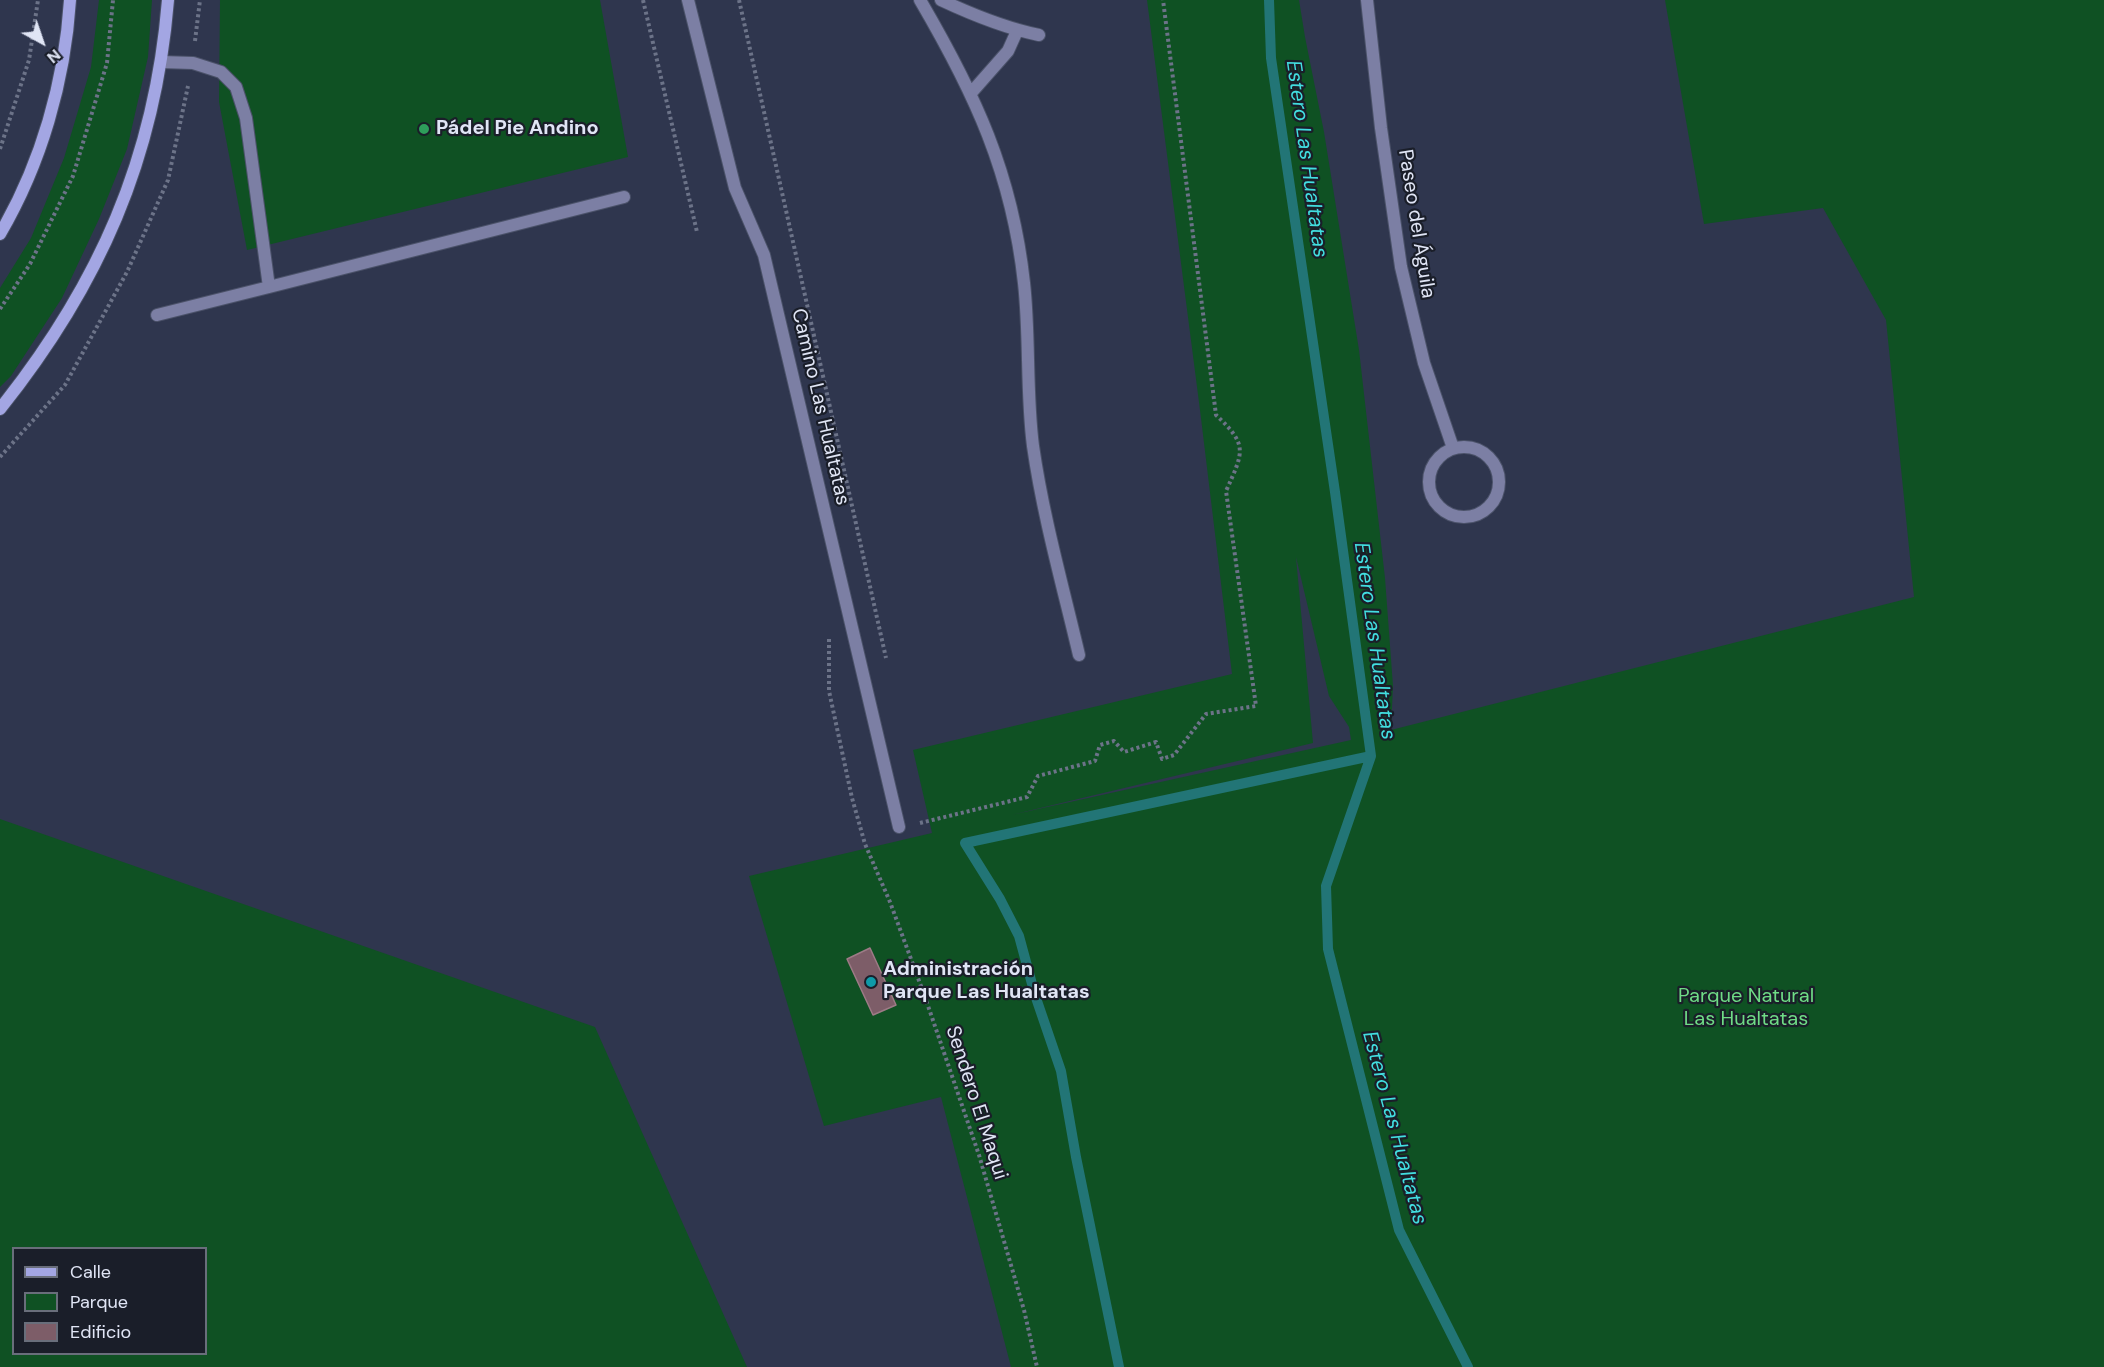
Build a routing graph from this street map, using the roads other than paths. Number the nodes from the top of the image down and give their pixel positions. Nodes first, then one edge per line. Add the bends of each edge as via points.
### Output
1 (70, 0) edge
2 (168, 0) edge
3 (688, 0) edge
4 (920, 0) edge
5 (941, 0) edge
6 (1367, 0) edge
7 (1017, 31) junction
8 (1038, 35) dead end
9 (161, 62) junction
10 (971, 93) junction
11 (624, 197) dead end
12 (0, 234) edge
13 (269, 287) junction
14 (157, 315) dead end
15 (0, 409) edge
16 (1453, 448) junction
17 (1079, 655) dead end
18 (899, 828) road end

1 - 12 street via 51,111 17,202
2 - 9 street
3 - 18 street, Camino Las Hualtatas via 735,188 764,255
4 - 10 street
5 - 7 street
6 - 16 street, Paseo del Águila via 1401,267 1424,363
7 - 8 street
7 - 10 street via 1008,51
9 - 13 street via 193,63 221,72 236,87 246,118
9 - 15 street via 145,132 108,240 61,326
10 - 17 street via 1006,184 1014,219 1024,284 1034,449
11 - 13 street
13 - 14 street
16 - 16 street via 1435,461 1429,482 1431,493 1436,503 1454,516 1476,515 1493,502 1500,481 1498,471 1485,453 1464,446

